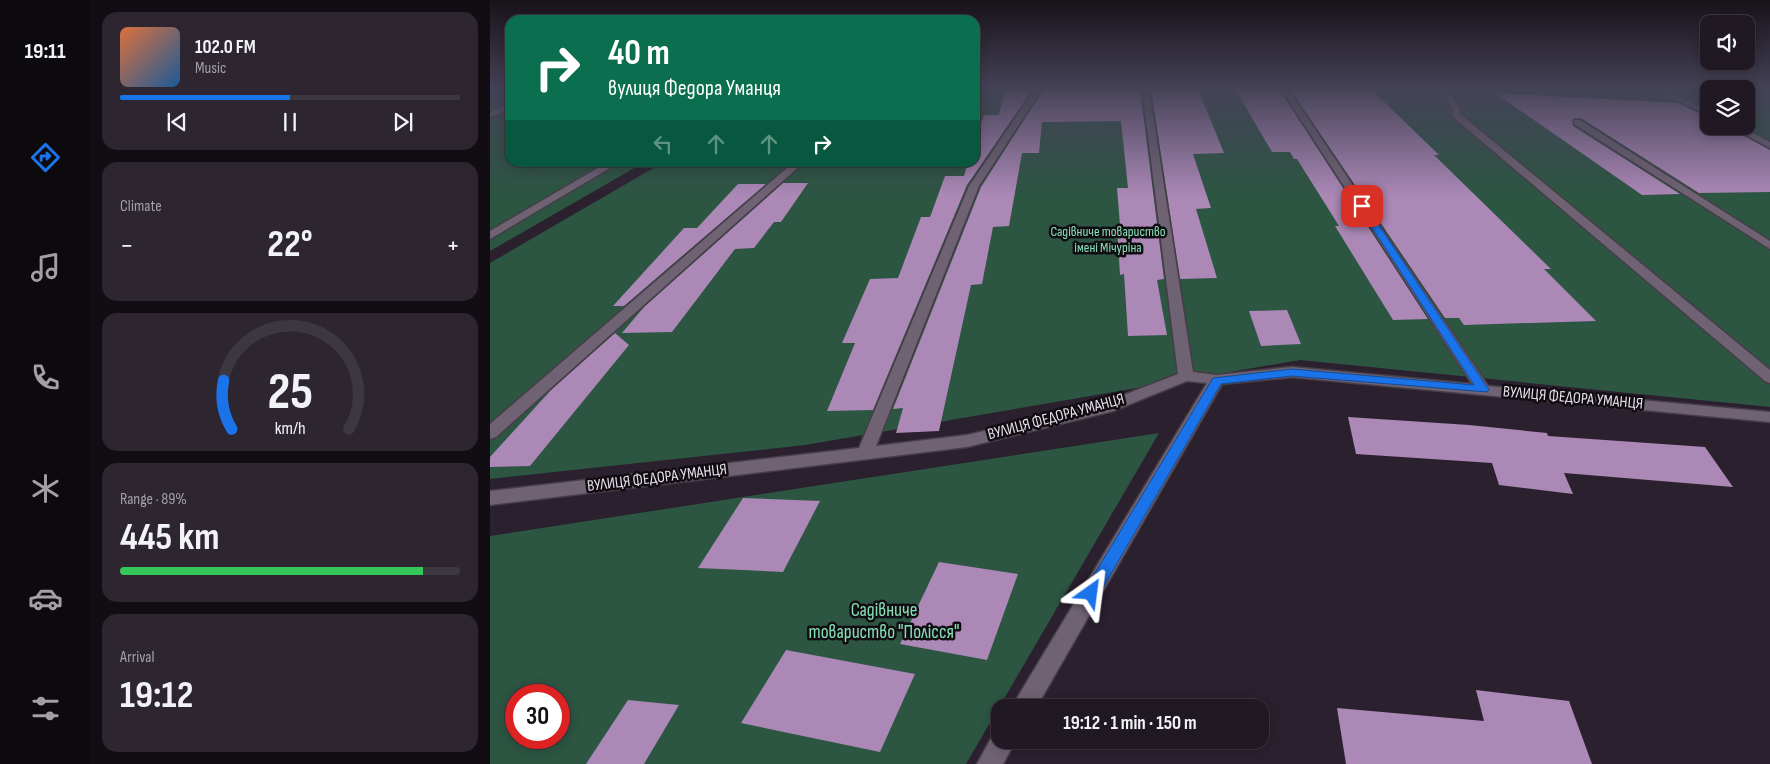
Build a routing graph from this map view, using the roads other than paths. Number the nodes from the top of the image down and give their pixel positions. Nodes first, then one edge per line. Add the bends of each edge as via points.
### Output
1 (1014, 125) edge
2 (1150, 125) edge
3 (1309, 125) edge
4 (1468, 125) edge
5 (1581, 125) edge
6 (1751, 135) edge
7 (1770, 145) edge
8 (607, 167) edge
9 (794, 167) edge
10 (490, 236) edge
11 (1770, 246) edge
12 (1186, 376) junction
13 (1770, 378) edge
14 (1218, 380) junction
15 (1483, 389) junction
16 (1770, 417) edge
17 (490, 433) edge
18 (865, 453) junction
19 (490, 498) edge
20 (1028, 699) edge
21 (998, 749) edge
22 (989, 764) edge

1 - 18 street via 974,186
2 - 12 street
3 - 15 street
4 - 13 street
5 - 11 street
6 - 7 street
8 - 10 street
9 - 17 street
12 - 14 street, ВУЛИЦЯ ФЕДОРА УМАНЦЯ
12 - 18 street, ВУЛИЦЯ ФЕДОРА УМАНЦЯ via 1107,407 967,441
14 - 15 street, ВУЛИЦЯ ФЕДОРА УМАНЦЯ via 1292,372
14 - 20 street
15 - 16 street, ВУЛИЦЯ ФЕДОРА УМАНЦЯ
18 - 19 street, ВУЛИЦЯ ФЕДОРА УМАНЦЯ
21 - 22 street

